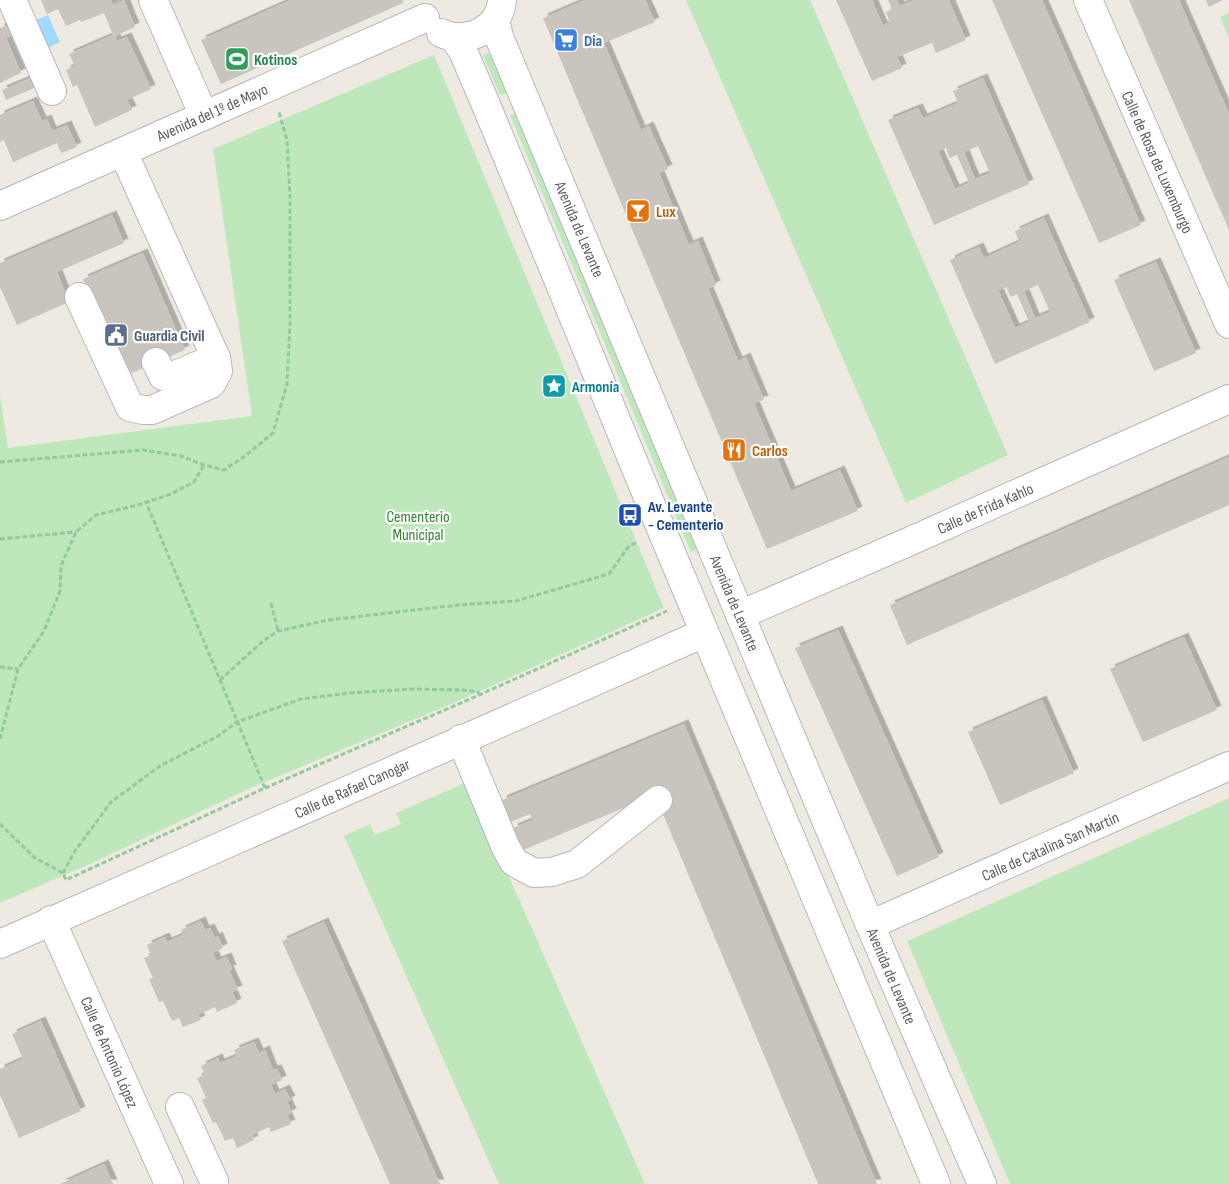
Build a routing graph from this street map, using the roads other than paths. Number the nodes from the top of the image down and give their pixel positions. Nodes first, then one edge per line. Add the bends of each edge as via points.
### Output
1 (12, 0) edge
2 (153, 0) edge
3 (1088, 0) edge
4 (422, 9) edge
5 (499, 10) edge
6 (453, 38) junction
7 (52, 91) dead end
8 (204, 116) junction
9 (123, 152) junction
10 (0, 206) edge
11 (79, 297) dead end
12 (1229, 324) edge
13 (216, 358) junction
14 (156, 362) dead end
15 (1229, 399) edge
16 (740, 615) junction
17 (704, 632) junction
18 (461, 740) junction
19 (1229, 766) edge
20 (658, 800) dead end
21 (51, 920) junction
22 (870, 925) junction
23 (0, 944) edge
24 (180, 1107) dead end
25 (169, 1184) edge
26 (214, 1184) edge
27 (936, 1184) edge
28 (982, 1184) edge

1 - 7 street
2 - 8 street
3 - 12 street, Calle de Rosa de Luxemburgo
4 - 6 street via 436,30
4 - 8 street, Avenida del 1º de Mayo
5 - 6 street via 487,29 467,38
5 - 16 street, Avenida de Levante via 499,37
6 - 17 street via 463,51 489,112
8 - 9 street, Avenida del 1º de Mayo
9 - 10 street, Avenida del 1º de Mayo
9 - 13 street
11 - 13 street via 130,407 152,410 211,384 218,371
13 - 14 street via 173,376 163,376
15 - 16 street, Calle de Frida Kahlo
16 - 22 street, Avenida de Levante
17 - 18 street, Calle de Rafael Canogar
17 - 27 street
18 - 20 street via 506,848 514,862 534,873 552,872 576,864
18 - 21 street, Calle de Rafael Canogar
19 - 22 street, Calle de Catalina San Martín
21 - 23 street, Calle de Rafael Canogar
21 - 25 street, Calle de Antonio López
22 - 28 street, Avenida de Levante
24 - 26 street

